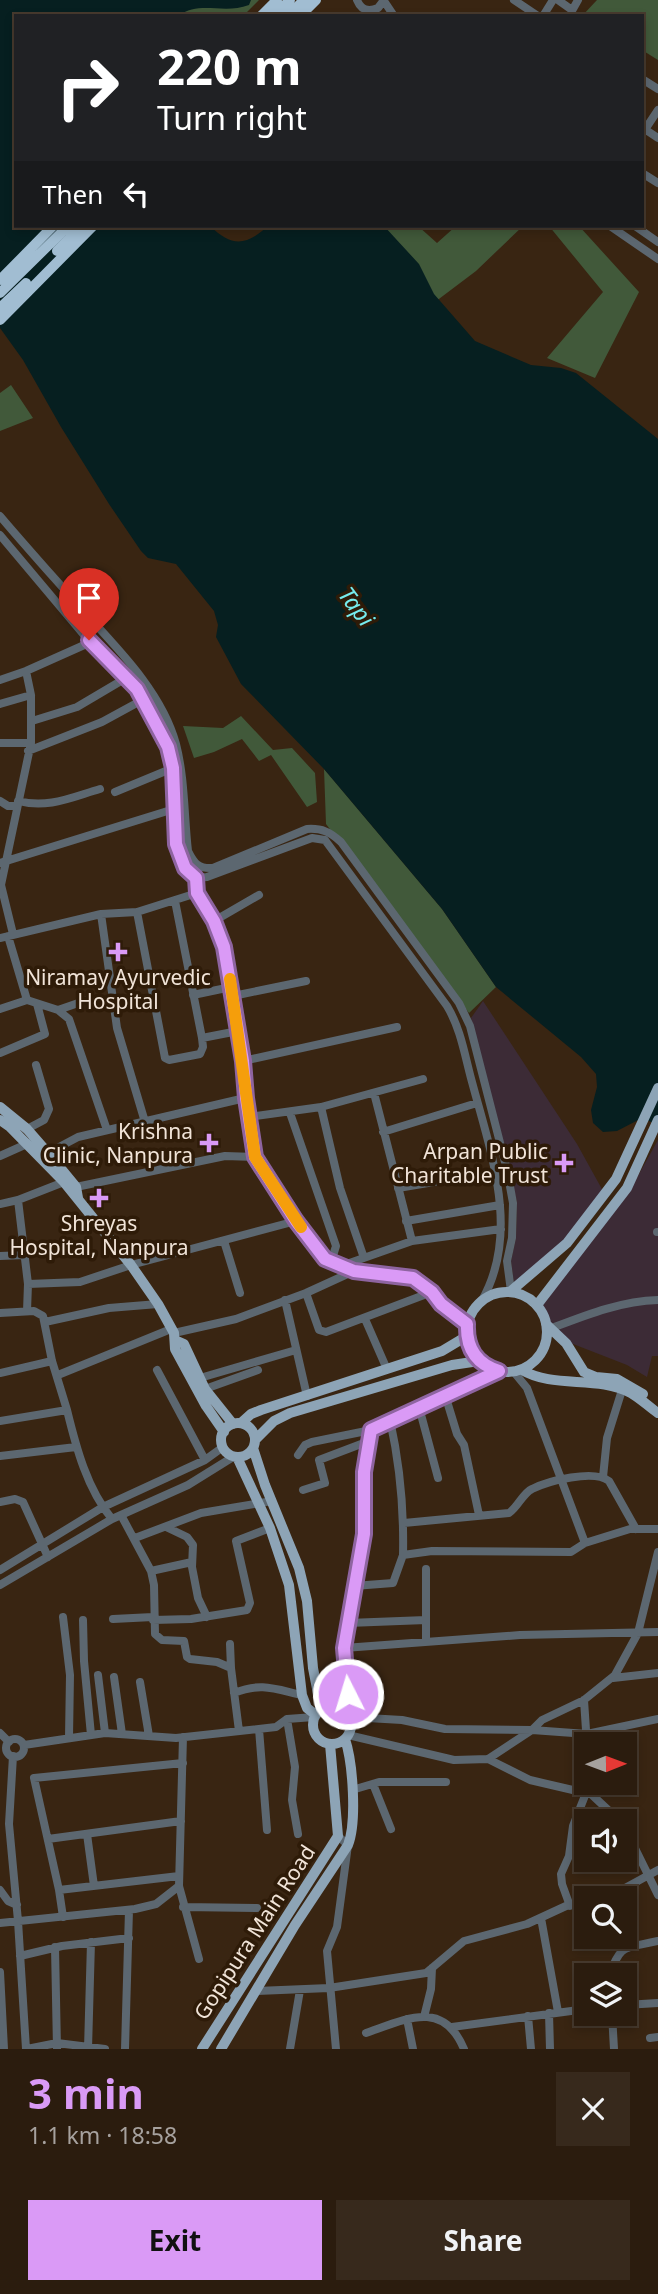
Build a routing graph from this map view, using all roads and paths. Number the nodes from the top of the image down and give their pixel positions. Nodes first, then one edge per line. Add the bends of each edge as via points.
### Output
1 (277, 0) edge
2 (290, 0) edge
3 (303, 0) edge
4 (316, 0) edge
5 (384, 0) edge
6 (514, 0) edge
7 (556, 0) edge
8 (578, 0) edge
9 (358, 3) edge
10 (526, 3) edge
11 (570, 13) edge
12 (263, 14) edge
13 (276, 14) edge
14 (290, 14) edge
15 (302, 14) edge
16 (545, 14) edge
17 (658, 110) edge
18 (644, 129) edge
19 (51, 228) edge
20 (66, 228) edge
21 (80, 228) edge
22 (91, 228) edge
23 (613, 228) edge
24 (638, 228) edge
25 (658, 242) edge
26 (658, 259) edge
27 (0, 279) edge
28 (0, 293) edge
29 (0, 308) edge
30 (0, 320) edge
31 (0, 516) edge
32 (0, 535) edge
33 (91, 642) junction
34 (26, 671) junction
35 (126, 677) junction
36 (0, 680) edge
37 (152, 694) junction
38 (31, 695) junction
39 (143, 700) junction
40 (0, 704) edge
41 (32, 721) junction
42 (0, 743) edge
43 (29, 747) junction
44 (173, 768) junction
45 (100, 789) dead end
46 (115, 792) dead end
47 (0, 801) edge
48 (18, 804) junction
49 (173, 809) junction
50 (3, 862) edge
51 (200, 867) junction
52 (196, 878) junction
53 (197, 893) junction
54 (259, 895) dead end
55 (175, 901) junction
56 (137, 912) junction
57 (101, 914) junction
58 (214, 921) junction
59 (7, 936) edge
60 (306, 981) dead end
61 (232, 992) junction
62 (193, 995) junction
63 (27, 1000) junction
64 (87, 1000) dead end
65 (37, 1004) junction
66 (0, 1009) edge
67 (58, 1010) junction
68 (397, 1027) dead end
69 (238, 1031) junction
70 (202, 1038) junction
71 (0, 1053) edge
72 (243, 1061) junction
73 (36, 1065) dead end
74 (423, 1079) dead end
75 (658, 1088) edge
76 (373, 1093) junction
77 (246, 1098) junction
78 (477, 1103) junction
79 (0, 1107) edge
80 (321, 1107) junction
81 (290, 1113) junction
82 (249, 1117) junction
83 (0, 1120) edge
84 (658, 1120) edge
85 (145, 1122) junction
86 (27, 1129) junction
87 (107, 1130) junction
88 (383, 1132) junction
89 (31, 1142) junction
90 (48, 1153) junction
91 (0, 1156) edge
92 (255, 1157) junction
93 (494, 1172) junction
94 (64, 1182) junction
95 (76, 1187) junction
96 (398, 1188) junction
97 (78, 1198) junction
98 (18, 1200) junction
99 (0, 1204) edge
100 (500, 1205) junction
101 (296, 1221) junction
102 (406, 1221) junction
103 (501, 1229) junction
104 (224, 1241) junction
105 (412, 1241) junction
106 (25, 1255) junction
107 (0, 1256) edge
108 (364, 1258) junction
109 (331, 1262) junction
110 (131, 1265) junction
111 (340, 1267) junction
112 (354, 1271) junction
113 (28, 1284) junction
114 (432, 1292) junction
115 (511, 1292) junction
116 (240, 1293) dead end
117 (306, 1293) junction
118 (285, 1300) junction
119 (658, 1300) edge
120 (481, 1302) junction
121 (158, 1304) junction
122 (537, 1305) junction
123 (27, 1311) junction
124 (0, 1313) edge
125 (365, 1319) junction
126 (45, 1322) junction
127 (467, 1324) junction
128 (549, 1326) junction
129 (173, 1334) junction
130 (467, 1336) junction
131 (296, 1350) junction
132 (52, 1361) junction
133 (480, 1361) junction
134 (386, 1367) junction
135 (157, 1370) dead end
136 (258, 1370) dead end
137 (499, 1371) junction
138 (517, 1371) junction
139 (0, 1373) edge
140 (58, 1375) junction
141 (200, 1378) junction
142 (205, 1389) junction
143 (622, 1390) junction
144 (307, 1396) junction
145 (446, 1398) junction
146 (658, 1405) edge
147 (419, 1408) junction
148 (66, 1410) junction
149 (658, 1413) edge
150 (0, 1420) edge
151 (390, 1420) junction
152 (237, 1424) junction
153 (371, 1430) junction
154 (224, 1432) junction
155 (369, 1441) junction
156 (254, 1444) junction
157 (76, 1447) junction
158 (223, 1447) junction
159 (298, 1455) dead end
160 (0, 1456) edge
161 (235, 1457) junction
162 (205, 1460) junction
163 (603, 1477) junction
164 (438, 1478) dead end
165 (562, 1481) junction
166 (303, 1490) dead end
167 (272, 1501) junction
168 (0, 1502) edge
169 (259, 1503) junction
170 (103, 1507) junction
171 (121, 1515) junction
172 (479, 1515) junction
173 (112, 1519) junction
174 (404, 1523) junction
175 (166, 1527) junction
176 (270, 1528) junction
177 (636, 1529) junction
178 (658, 1529) edge
179 (135, 1538) junction
180 (585, 1543) junction
181 (43, 1544) junction
182 (658, 1552) edge
183 (403, 1555) junction
184 (48, 1557) junction
185 (191, 1562) junction
186 (426, 1569) dead end
187 (0, 1570) edge
188 (151, 1571) junction
189 (0, 1585) edge
190 (354, 1586) junction
191 (63, 1617) dead end
192 (207, 1617) junction
193 (153, 1618) junction
194 (113, 1619) dead end
195 (83, 1620) dead end
196 (426, 1620) junction
197 (348, 1623) junction
198 (658, 1632) edge
199 (638, 1633) junction
200 (426, 1640) junction
201 (230, 1644) dead end
202 (344, 1648) junction
203 (231, 1668) junction
204 (658, 1673) edge
205 (98, 1675) dead end
206 (114, 1677) dead end
207 (613, 1678) junction
208 (140, 1682) dead end
209 (234, 1693) junction
210 (302, 1695) junction
211 (584, 1700) junction
212 (317, 1714) junction
213 (350, 1717) junction
214 (287, 1718) junction
215 (658, 1719) edge
216 (259, 1728) junction
217 (532, 1730) junction
218 (239, 1731) junction
219 (587, 1732) edge
220 (596, 1732) edge
221 (0, 1733) edge
222 (105, 1733) junction
223 (574, 1733) edge
224 (122, 1734) junction
225 (91, 1735) junction
226 (149, 1736) junction
227 (69, 1737) junction
228 (183, 1737) junction
229 (346, 1737) junction
230 (9, 1742) junction
231 (330, 1744) junction
232 (24, 1745) junction
233 (13, 1756) junction
234 (488, 1759) junction
235 (183, 1763) junction
236 (446, 1782) dead end
237 (373, 1784) junction
238 (352, 1790) junction
239 (574, 1791) edge
240 (587, 1796) edge
241 (590, 1796) edge
242 (606, 1809) edge
243 (4, 1821) edge
244 (181, 1821) junction
245 (391, 1829) dead end
246 (267, 1830) dead end
247 (87, 1834) junction
248 (298, 1834) dead end
249 (338, 1836) junction
250 (48, 1839) junction
251 (348, 1845) junction
252 (637, 1846) edge
253 (654, 1872) edge
254 (179, 1876) junction
255 (94, 1886) junction
256 (179, 1886) junction
257 (629, 1886) edge
258 (0, 1890) edge
259 (59, 1890) junction
260 (658, 1895) edge
261 (17, 1905) junction
262 (570, 1906) junction
263 (574, 1906) edge
264 (183, 1907) junction
265 (257, 1908) dead end
266 (129, 1910) junction
267 (63, 1917) junction
268 (541, 1918) junction
269 (18, 1921) junction
270 (0, 1923) edge
271 (129, 1938) junction
272 (658, 1941) edge
273 (92, 1942) junction
274 (55, 1947) junction
275 (20, 1956) junction
276 (199, 1959) dead end
277 (613, 1963) edge
278 (432, 1968) junction
279 (0, 1972) edge
280 (329, 1988) junction
281 (300, 1990) junction
282 (257, 1991) junction
283 (658, 2003) edge
284 (637, 2004) edge
285 (574, 2010) edge
286 (554, 2012) junction
287 (528, 2016) junction
288 (424, 2017) junction
289 (407, 2019) junction
290 (613, 2026) edge
291 (452, 2027) junction
292 (366, 2033) dead end
293 (57, 2046) edge
294 (88, 2048) edge
295 (4, 2049) edge
296 (27, 2049) edge
297 (105, 2049) edge
298 (125, 2049) edge
299 (202, 2049) edge
300 (221, 2049) edge
301 (290, 2049) edge
302 (336, 2049) edge
303 (413, 2049) edge
304 (464, 2049) edge
305 (531, 2049) edge
306 (550, 2049) edge
307 (614, 2049) edge

1 - 12 highway
2 - 13 highway
3 - 14 highway
4 - 15 highway
5 - 9 street via 373,10
6 - 10 street
7 - 11 street
7 - 16 street
8 - 11 street
17 - 18 street
19 - 27 highway
20 - 28 highway
21 - 29 highway
22 - 30 highway
23 - 26 street
24 - 25 street
31 - 37 street
32 - 33 street
33 - 34 street
33 - 35 street
34 - 36 street
34 - 38 street
35 - 39 street
35 - 41 street via 77,707
37 - 39 street
37 - 51 street via 175,743 188,851
38 - 40 street
38 - 41 street
39 - 43 street via 102,722
39 - 44 street via 168,747
41 - 43 street
42 - 43 street
43 - 48 street
44 - 46 street
44 - 49 street
45 - 48 street via 45,805
47 - 48 street via 8,806
48 - 50 street
49 - 50 street
49 - 52 street via 178,850 185,868
50 - 59 street
51 - 52 street
51 - 115 street via 213,868 307,829 330,833 459,1003 470,1026 513,1203 507,1261
52 - 53 street
52 - 78 street via 312,838 325,840 447,1006 455,1020
53 - 55 street
53 - 58 street
54 - 58 street
55 - 56 street
55 - 62 street
56 - 57 street
56 - 70 street via 166,1060 201,1054
57 - 59 street
57 - 85 street via 117,1028
58 - 61 street
59 - 63 street
60 - 61 street
61 - 62 street
61 - 69 street
62 - 70 street
63 - 65 street
63 - 66 street
64 - 67 street
65 - 67 street
65 - 71 street via 45,1034
67 - 87 street via 73,1027
68 - 72 street
69 - 70 street
69 - 72 street
72 - 77 street
73 - 86 street via 49,1109 44,1120
74 - 76 street
75 - 115 main road via 616,1179 567,1243
76 - 80 street
76 - 88 street
77 - 82 street
77 - 85 street
78 - 88 street
78 - 93 street
79 - 86 main road
80 - 81 street
80 - 108 street via 340,1188
81 - 82 street
81 - 109 street via 335,1246
82 - 92 street
83 - 89 main road
84 - 122 main road via 627,1188
85 - 87 street
86 - 89 main road
87 - 90 street via 78,1137
88 - 96 street
89 - 90 main road
89 - 91 street
89 - 94 main road
90 - 95 main road
92 - 95 street via 225,1156
92 - 101 street
93 - 96 street
93 - 100 street
94 - 95 street
94 - 97 main road
94 - 98 street
95 - 97 main road
96 - 102 street
97 - 110 main road
98 - 99 street
98 - 106 street
100 - 102 street
100 - 103 street
101 - 104 street
101 - 109 street
102 - 105 street
103 - 105 street
103 - 120 street via 493,1278
104 - 110 street
104 - 116 street
105 - 108 street
106 - 107 street
106 - 113 street
108 - 111 street
109 - 111 street
110 - 113 street via 80,1282
110 - 121 main road
111 - 112 street
112 - 114 street via 413,1278
112 - 117 street
113 - 123 street
114 - 125 street
114 - 127 street
115 - 120 main road
115 - 122 main road
117 - 118 street
117 - 125 street via 323,1332
118 - 129 street via 236,1319
118 - 131 street
119 - 128 street
120 - 127 main road
121 - 126 street via 109,1308
121 - 129 main road
122 - 128 main road
123 - 124 street
123 - 126 street via 40,1313
125 - 134 street
126 - 132 street
127 - 130 main road
128 - 138 main road via 539,1356
128 - 146 main road via 584,1372 617,1379
129 - 140 street
129 - 141 main road via 184,1344
129 - 154 main road via 175,1349
130 - 133 main road
130 - 134 main road via 442,1351
131 - 141 street
131 - 144 street
132 - 139 street
132 - 140 street
133 - 137 main road
133 - 156 main road via 452,1365 290,1413 274,1421
134 - 144 main road
135 - 162 street
136 - 142 street
137 - 138 main road
137 - 145 street
138 - 143 main road via 541,1379
138 - 165 street
140 - 148 street
141 - 142 main road
142 - 152 main road
143 - 149 main road
143 - 163 street via 607,1438
144 - 152 main road via 256,1412
145 - 147 street
145 - 172 street via 464,1445
147 - 151 street
147 - 164 street
148 - 150 street
148 - 157 street
151 - 153 street
151 - 174 street
152 - 154 main road
152 - 156 main road via 252,1431
153 - 155 street
153 - 159 street via 312,1442
154 - 158 main road
155 - 166 street via 319,1460 325,1483
155 - 190 street via 364,1534
156 - 161 main road via 247,1455
156 - 167 main road
157 - 160 street
157 - 170 street
158 - 161 main road
158 - 162 street
161 - 169 main road
161 - 171 street via 188,1485
162 - 170 street
163 - 165 street
163 - 177 street
165 - 172 street via 528,1491 509,1513
165 - 180 street
167 - 169 street
167 - 212 main road via 304,1590
168 - 181 street via 20,1499
169 - 175 street via 207,1511
169 - 176 main road
170 - 173 street
170 - 181 street
171 - 173 street
171 - 179 street
172 - 174 street
173 - 184 street
174 - 183 street
175 - 179 street
175 - 185 street via 190,1541 194,1550
176 - 192 street via 236,1541 249,1606 243,1612
176 - 210 main road via 292,1598
177 - 178 street
177 - 180 street
179 - 188 street
180 - 183 street via 571,1552
181 - 184 street
181 - 187 street
182 - 199 street
183 - 190 street via 393,1583
184 - 189 street
185 - 188 street
185 - 192 street
186 - 196 street
188 - 193 street
190 - 197 street
191 - 227 street via 70,1675
192 - 193 street
193 - 194 street
193 - 203 street via 157,1638 184,1641 190,1660
195 - 225 street
196 - 197 street
196 - 200 street
197 - 202 street
198 - 199 street
199 - 200 street
199 - 207 street
200 - 202 street
201 - 203 street
202 - 213 street
203 - 209 street
204 - 207 street
205 - 222 street
206 - 224 street
207 - 211 street
208 - 226 street
209 - 210 street via 262,1686
209 - 218 street
210 - 212 main road via 307,1708
211 - 217 street via 542,1720
211 - 219 street
212 - 213 main road via 326,1706 337,1706
212 - 214 street
212 - 231 main road via 313,1729
213 - 217 street via 446,1729
213 - 229 main road
214 - 216 street via 276,1727
214 - 248 street
215 - 220 street
216 - 218 street
216 - 246 street
217 - 223 street
217 - 234 street
218 - 228 street
221 - 230 street
222 - 224 street
222 - 225 street
224 - 226 street
225 - 227 street
226 - 228 street
227 - 232 street
228 - 235 street
229 - 231 main road
229 - 234 street via 453,1760
229 - 238 main road, Gopipura Main Road
230 - 232 street via 16,1739
230 - 233 street via 7,1750
231 - 249 main road, Gopipura Main Road
232 - 233 street via 20,1755
233 - 243 street
234 - 239 street via 530,1780
235 - 244 street
235 - 250 street via 34,1779
236 - 237 street
237 - 238 street
237 - 245 street
238 - 251 main road, Gopipura Main Road
240 - 262 street via 573,1826 561,1874
241 - 242 street
243 - 261 street
244 - 247 street
244 - 254 street
247 - 250 street
247 - 255 street
249 - 251 street, Gopipura Main Road
249 - 299 main road, Gopipura Main Road
250 - 259 street
251 - 280 street, Gopipura Main Road via 337,1927 327,1951
251 - 282 main road, Gopipura Main Road
252 - 253 street
253 - 257 street
253 - 260 street
254 - 255 street
254 - 256 street
255 - 259 street
256 - 264 street
256 - 266 street via 156,1903
258 - 261 street
259 - 267 street
261 - 269 street
262 - 263 street
262 - 268 street
264 - 265 street
264 - 276 street
266 - 267 street
266 - 271 street
267 - 269 street
268 - 278 street via 464,1941
268 - 286 street
269 - 270 street
269 - 275 street
271 - 273 street
271 - 298 street
272 - 277 street via 621,1951
273 - 274 street
273 - 294 street
274 - 275 street
274 - 293 street
275 - 296 street
278 - 280 street via 426,1973
278 - 288 street
279 - 295 street
280 - 281 street
280 - 302 street, Gopipura Main Road
281 - 282 street
281 - 301 street
282 - 300 main road, Gopipura Main Road
283 - 284 street
285 - 286 street
286 - 287 street
286 - 306 street
287 - 291 street
287 - 305 street
288 - 289 street
288 - 291 street
289 - 292 street
289 - 303 street
290 - 307 street
291 - 304 street
293 - 294 street
293 - 296 street
294 - 297 street

